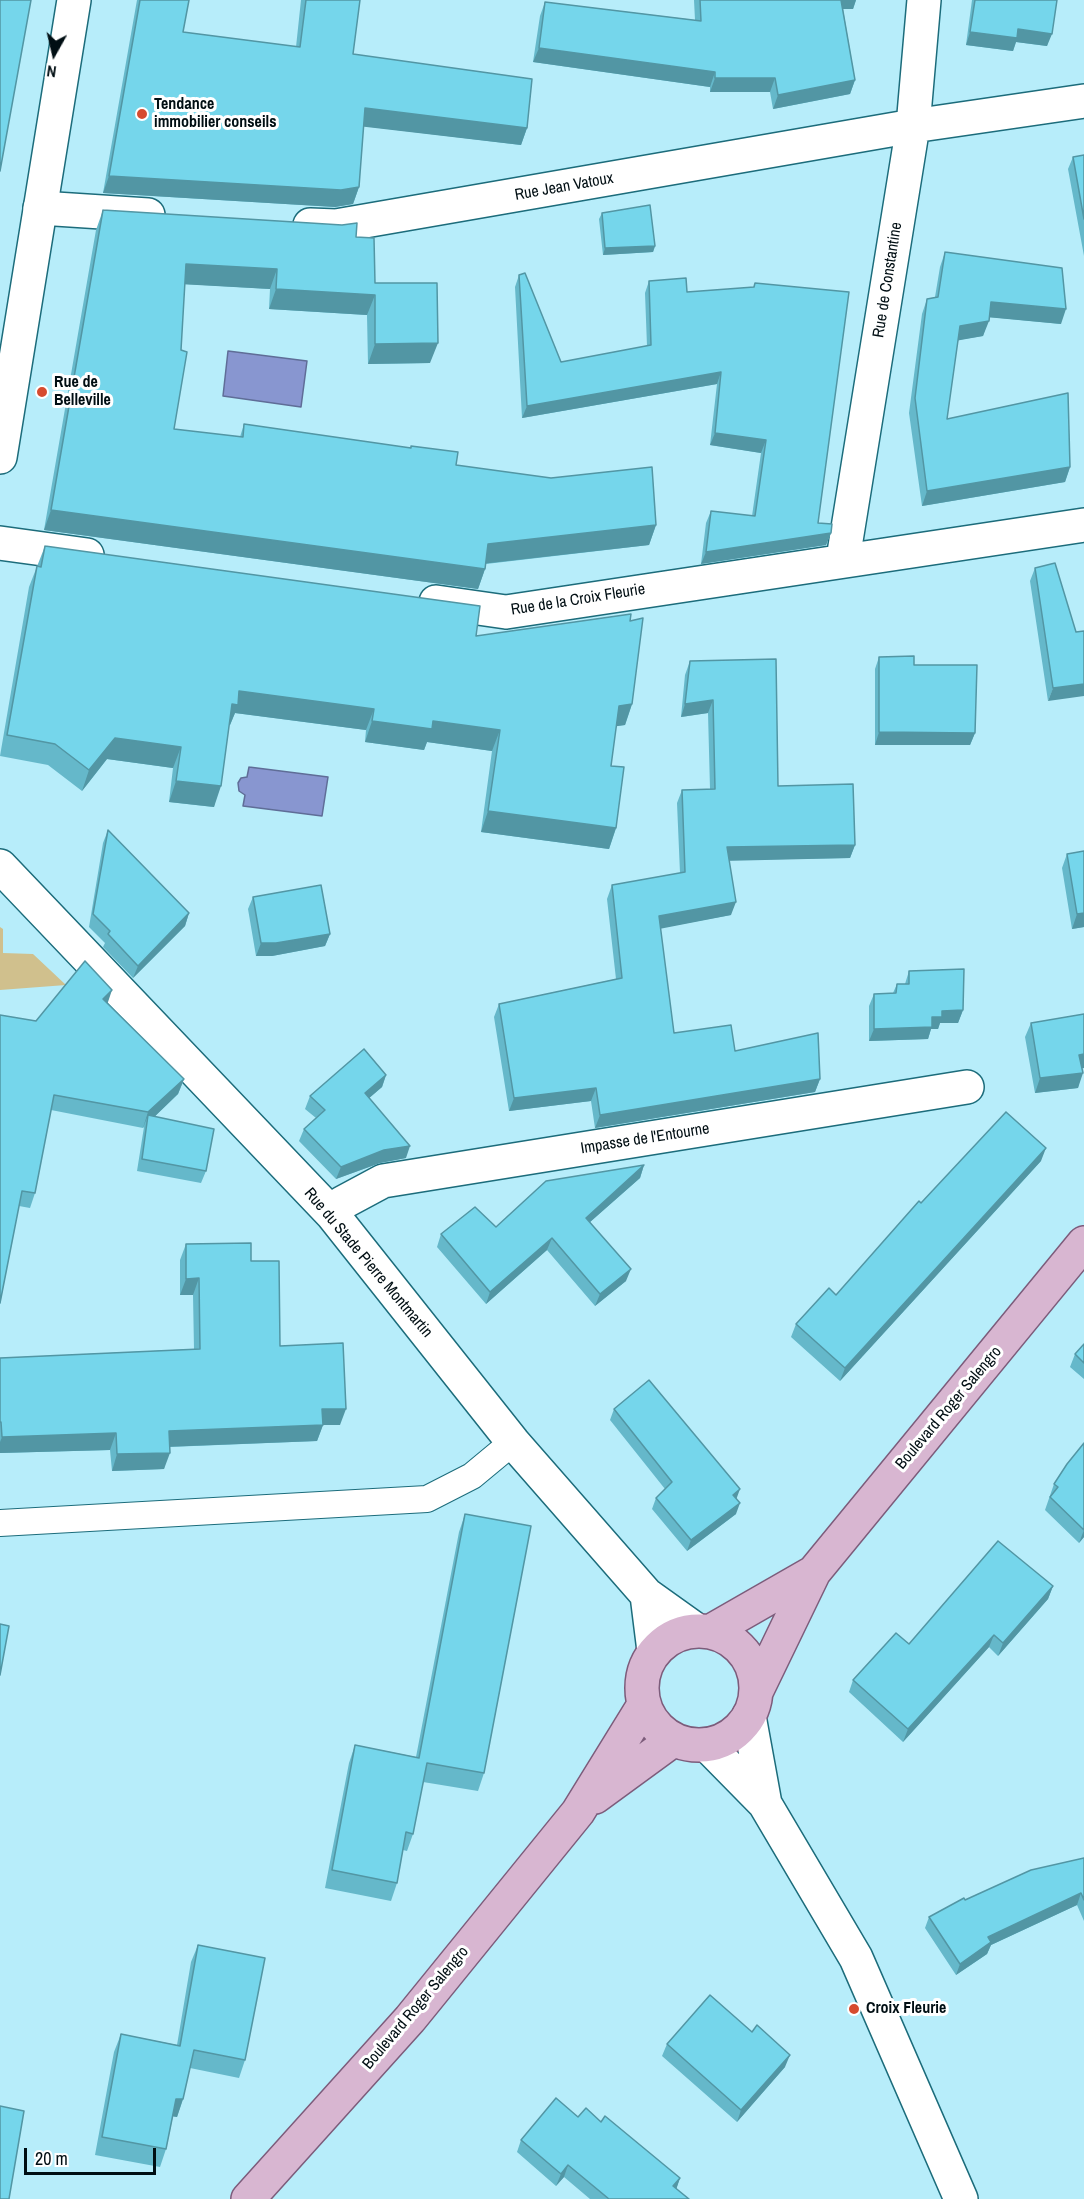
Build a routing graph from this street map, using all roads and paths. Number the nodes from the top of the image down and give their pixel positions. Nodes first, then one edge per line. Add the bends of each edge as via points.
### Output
1 (74, 0) edge
2 (924, 0) edge
3 (1084, 101) edge
4 (913, 126) junction
5 (40, 208) junction
6 (175, 216) edge
7 (279, 223) edge
8 (0, 457) edge
9 (1084, 525) edge
10 (0, 543) edge
11 (116, 559) edge
12 (843, 559) junction
13 (411, 599) edge
14 (0, 866) edge
15 (967, 1087) dead end
16 (332, 1214) junction
17 (1084, 1243) edge
18 (513, 1442) junction
19 (0, 1523) edge
20 (814, 1572) junction
21 (647, 1595) junction
22 (704, 1631) junction
23 (654, 1651) junction
24 (753, 1704) junction
25 (644, 1705) junction
26 (673, 1740) junction
27 (707, 1745) junction
28 (765, 1804) junction
29 (578, 1812) junction
30 (248, 2199) edge
31 (961, 2199) edge

1 - 5 street
2 - 4 street, Rue de Constantine
3 - 4 street, Rue Jean Vatoux
4 - 7 street, Rue Jean Vatoux via 336,226
4 - 12 street, Rue de Constantine
5 - 6 street
5 - 8 street
9 - 12 street, Rue de la Croix Fleurie
10 - 11 street
12 - 13 street, Rue de la Croix Fleurie via 506,612
14 - 16 street, Rue du Stade Pierre Montmartin
15 - 16 street, Impasse de l'Entourne via 383,1181 342,1203
16 - 18 street, Rue du Stade Pierre Montmartin
17 - 20 main road, Boulevard Roger Salengro
18 - 19 lane via 472,1476 427,1498
18 - 21 street, Rue du Stade Pierre Montmartin
20 - 22 main road, Boulevard Roger Salengro
20 - 24 main road, Boulevard Roger Salengro
21 - 22 street, Rue du Stade Pierre Montmartin
21 - 23 street
22 - 23 main road via 680,1633
22 - 24 main road via 726,1637 750,1661 755,1676
23 - 25 main road via 644,1667
24 - 27 main road via 739,1730
24 - 28 street
25 - 26 main road via 650,1720
25 - 29 main road, Boulevard Roger Salengro
26 - 27 main road
26 - 29 main road, Boulevard Roger Salengro
27 - 28 street
28 - 31 street via 856,1958
29 - 30 main road, Boulevard Roger Salengro via 410,2019

